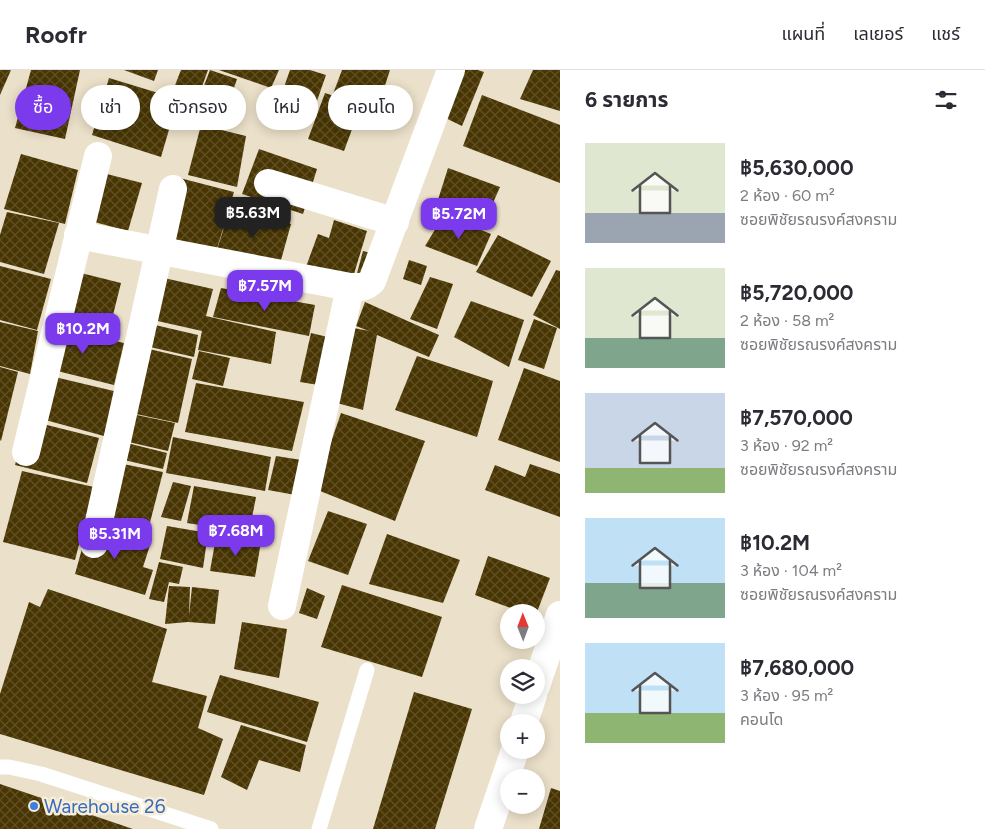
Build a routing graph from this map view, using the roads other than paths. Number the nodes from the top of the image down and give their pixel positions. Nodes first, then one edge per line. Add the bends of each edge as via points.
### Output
1 (451, 70) edge
2 (98, 156) dead end
3 (268, 183) dead end
4 (173, 190) dead end
5 (394, 222) junction
6 (78, 235) junction
7 (159, 252) junction
8 (350, 287) junction
9 (26, 452) dead end
10 (94, 544) dead end
11 (282, 606) dead end
12 (560, 615) edge
13 (545, 659) edge
14 (367, 670) dead end
15 (512, 759) edge
16 (0, 767) edge
17 (211, 829) edge
18 (319, 829) edge
19 (488, 829) edge

1 - 5 street
2 - 6 street
3 - 5 street
4 - 7 street
5 - 8 street via 372,281 363,287
6 - 7 street
6 - 9 street
7 - 8 street
7 - 10 street
8 - 11 street
12 - 13 street
14 - 18 lane
15 - 19 street
16 - 17 lane via 40,774

